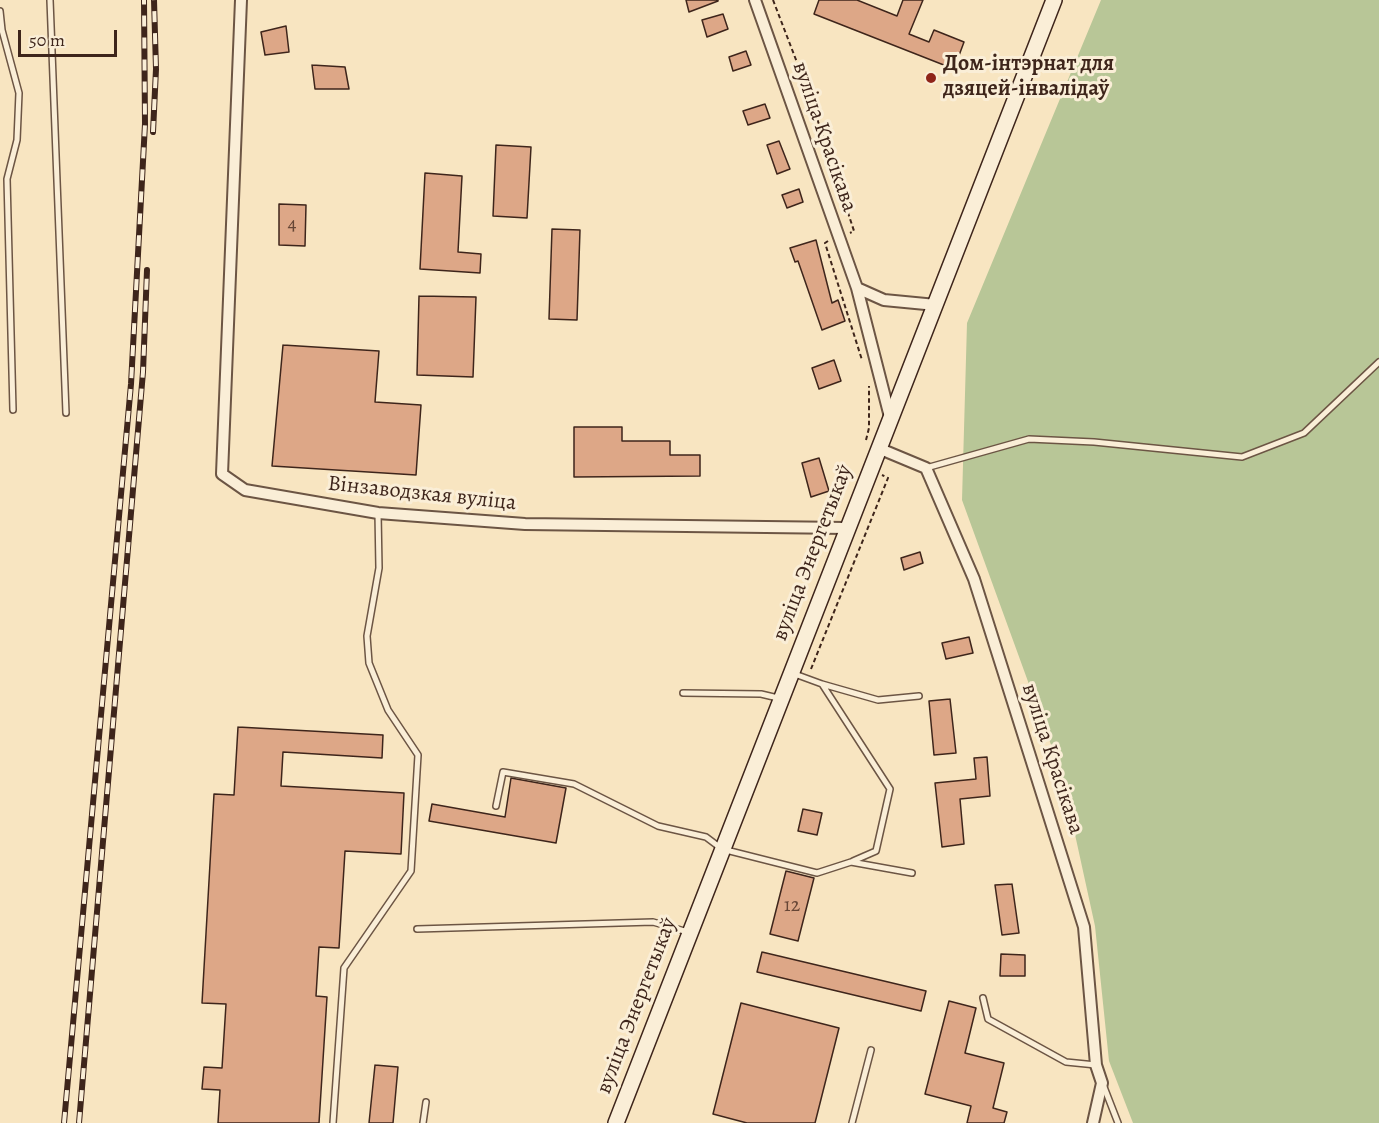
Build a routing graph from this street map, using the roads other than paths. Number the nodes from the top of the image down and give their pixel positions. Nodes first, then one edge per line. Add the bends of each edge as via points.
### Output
1 (50, 0) edge
2 (241, 0) edge
3 (755, 0) edge
4 (1054, 0) edge
5 (0, 11) edge
6 (857, 288) junction
7 (936, 305) junction
8 (1379, 362) edge
9 (13, 411) dead end
10 (66, 413) dead end
11 (890, 417) junction
12 (871, 448) junction
13 (926, 468) junction
14 (378, 513) junction
15 (846, 528) junction
16 (797, 675) junction
17 (822, 684) junction
18 (683, 693) dead end
19 (919, 696) dead end
20 (780, 699) junction
21 (496, 806) dead end
22 (722, 849) junction
23 (851, 862) junction
24 (912, 873) dead end
25 (417, 929) dead end
26 (690, 932) junction
27 (983, 998) dead end
28 (871, 1050) dead end
29 (1096, 1065) junction
30 (1102, 1083) junction
31 (426, 1102) dead end
32 (333, 1123) edge
33 (423, 1123) edge
34 (616, 1123) edge
35 (852, 1123) edge
36 (1094, 1123) edge
37 (1118, 1123) edge

1 - 10 lane
2 - 14 street, Вінзаводзкая вуліца via 222,474 245,490
3 - 6 street, вуліца Красікава
4 - 7 main road, вуліца Энергетыкаў
5 - 9 lane via 19,93 17,140 7,179
6 - 7 street via 884,300
6 - 11 street, вуліца Красікава
7 - 11 main road, вуліца Энергетыкаў
8 - 13 lane via 1304,433 1242,457 1029,439
11 - 12 main road, вуліца Энергетыкаў
12 - 13 street
12 - 15 main road, вуліца Энергетыкаў via 869,471
13 - 29 street, вуліца Красікава via 974,579 1084,927
14 - 15 street, Вінзаводзкая вуліца via 525,524
14 - 32 lane via 378,568 367,636 369,663 388,710 418,755 411,871 344,968
15 - 16 main road, вуліца Энергетыкаў
16 - 17 lane
16 - 20 main road, вуліца Энергетыкаў
17 - 19 lane via 878,700
17 - 23 lane via 890,789 876,851
18 - 20 lane via 762,694
20 - 22 main road, вуліца Энергетыкаў
21 - 22 lane via 503,772 574,784 658,826 706,837
22 - 23 lane via 817,873
22 - 26 main road, вуліца Энергетыкаў
23 - 24 lane
25 - 26 lane via 653,922
26 - 34 main road, вуліца Энергетыкаў
27 - 29 lane via 988,1019 1066,1062
28 - 35 lane
29 - 30 street, вуліца Красікава
30 - 36 street, вуліца Красікава
30 - 37 lane
31 - 33 lane

